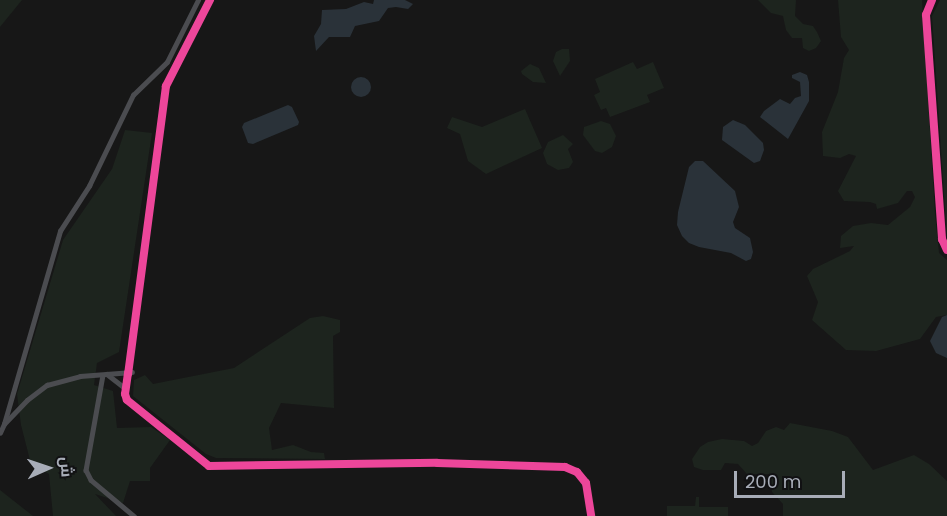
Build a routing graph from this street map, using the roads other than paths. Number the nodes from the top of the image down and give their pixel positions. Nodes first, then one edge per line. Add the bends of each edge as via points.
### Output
1 (198, 0) edge
2 (210, 0) edge
3 (932, 0) edge
4 (947, 250) edge
5 (130, 372) junction
6 (105, 374) junction
7 (126, 389) junction
8 (4, 424) junction
9 (0, 433) edge
10 (134, 516) edge
11 (591, 516) edge

1 - 8 street via 167,62 134,95 89,186 60,231
2 - 5 street via 166,86
3 - 4 street via 926,15 942,239
5 - 6 street
5 - 7 street
6 - 7 street
6 - 8 street via 47,385
6 - 10 street via 86,470 91,480
7 - 11 street via 130,403 209,466 437,463 565,467 577,472 584,481
8 - 9 street

